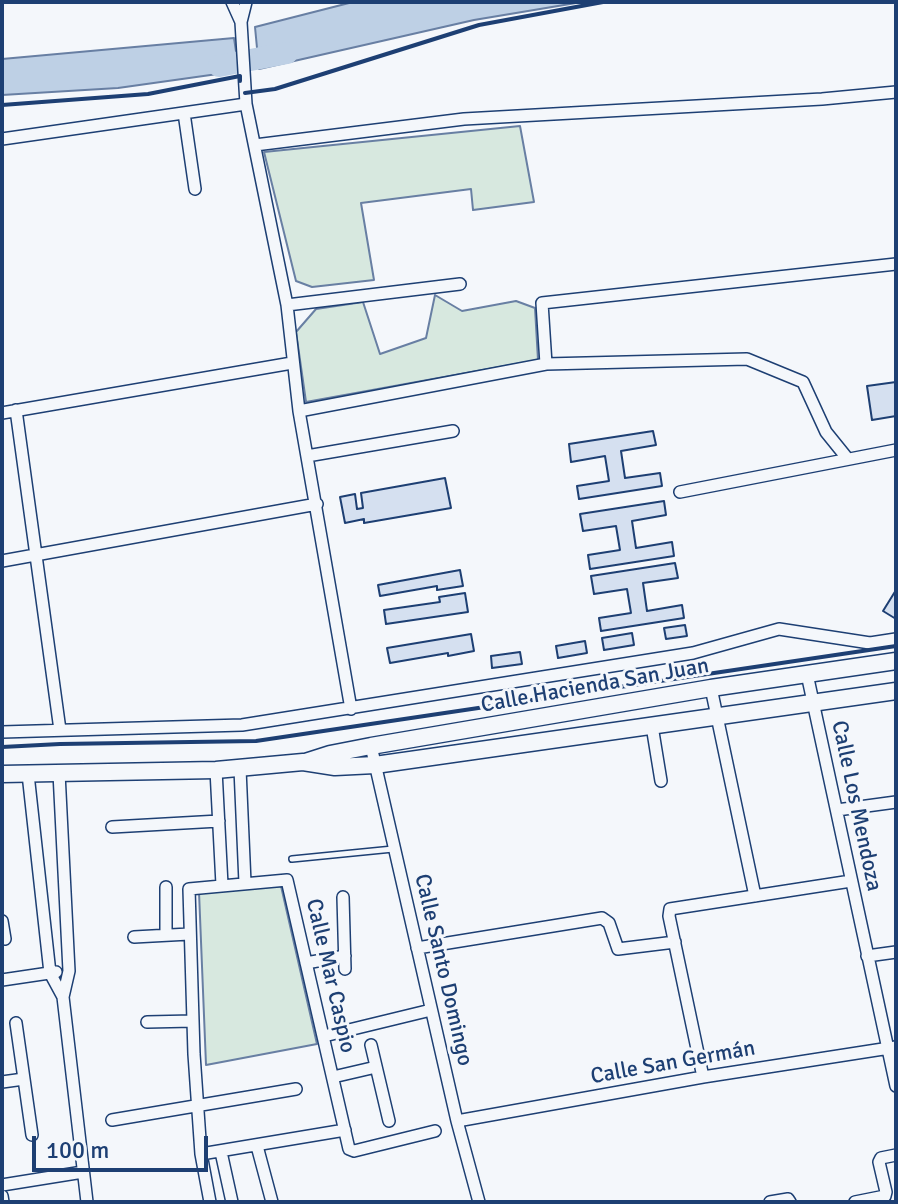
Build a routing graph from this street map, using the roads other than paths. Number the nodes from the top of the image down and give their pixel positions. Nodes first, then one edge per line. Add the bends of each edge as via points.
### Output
1 (239, 6) edge
2 (896, 92) edge
3 (246, 104) junction
4 (184, 113) junction
5 (2, 139) edge
6 (255, 145) junction
7 (195, 189) dead end
8 (896, 264) edge
9 (460, 284) dead end
10 (287, 305) junction
11 (292, 363) junction
12 (546, 364) junction
13 (16, 410) junction
14 (299, 411) junction
15 (2, 413) edge
16 (453, 431) dead end
17 (896, 450) edge
18 (307, 456) junction
19 (847, 458) junction
20 (680, 492) dead end
21 (317, 504) junction
22 (36, 555) junction
23 (2, 561) edge
24 (896, 639) edge
25 (896, 661) edge
26 (807, 674) junction
27 (711, 688) junction
28 (896, 691) edge
29 (813, 702) junction
30 (351, 709) junction
31 (717, 716) junction
32 (652, 726) junction
33 (60, 730) junction
34 (2, 732) edge
35 (371, 746) junction
36 (303, 762) junction
37 (375, 765) junction
38 (240, 769) junction
39 (216, 770) junction
40 (59, 773) junction
41 (2, 774) edge
42 (28, 774) junction
43 (661, 781) dead end
44 (896, 802) edge
45 (837, 810) junction
46 (219, 821) junction
47 (112, 827) dead end
48 (394, 849) junction
49 (292, 859) dead end
50 (851, 881) junction
51 (245, 883) junction
52 (222, 885) junction
53 (166, 887) dead end
54 (755, 896) junction
55 (343, 897) dead end
56 (2, 921) edge
57 (189, 934) junction
58 (166, 935) junction
59 (134, 937) dead end
60 (5, 939) dead end
61 (675, 942) junction
62 (417, 948) junction
63 (896, 952) edge
64 (345, 956) junction
65 (867, 956) junction
66 (306, 963) junction
67 (345, 969) dead end
68 (69, 971) junction
69 (50, 973) junction
70 (2, 980) edge
71 (63, 997) junction
72 (431, 1010) junction
73 (896, 1016) edge
74 (881, 1017) junction
75 (193, 1021) junction
76 (147, 1022) dead end
77 (16, 1023) dead end
78 (324, 1036) junction
79 (371, 1045) dead end
80 (892, 1047) edge
81 (376, 1067) junction
82 (333, 1077) junction
83 (703, 1077) junction
84 (24, 1079) junction
85 (2, 1082) edge
86 (896, 1086) edge
87 (296, 1089) dead end
88 (199, 1105) junction
89 (112, 1120) dead end
90 (389, 1121) dead end
91 (457, 1121) junction
92 (345, 1130) junction
93 (435, 1131) dead end
94 (32, 1135) dead end
95 (257, 1146) junction
96 (221, 1152) junction
97 (201, 1154) junction
98 (896, 1155) edge
99 (83, 1172) junction
100 (2, 1185) edge
101 (2, 1196) edge
102 (3, 1202) edge
103 (87, 1202) edge
104 (210, 1202) edge
105 (232, 1202) edge
106 (272, 1202) edge
107 (479, 1202) edge
108 (770, 1202) edge
109 (790, 1202) edge
110 (855, 1202) edge

1 - 3 street
2 - 6 street via 464,119
3 - 4 street
3 - 6 street
4 - 5 street
4 - 7 street
6 - 10 street
8 - 12 street via 542,303
9 - 10 street
10 - 11 street
11 - 13 street
11 - 14 street
12 - 14 street
12 - 19 street via 747,359 803,382 826,432
13 - 15 street
13 - 22 street
14 - 18 street
16 - 18 street
17 - 19 street
18 - 21 street
19 - 20 street
21 - 22 street
21 - 30 street
22 - 23 street
22 - 33 street
24 - 30 street via 870,643 779,629 693,653
25 - 26 main road, Calle Hacienda San Juan
26 - 27 main road, Calle Hacienda San Juan
26 - 29 street, Calle Los Mendoza
27 - 31 street
27 - 35 main road, Calle Hacienda San Juan
28 - 29 main road, Calle Hacienda San Juan
29 - 31 main road, Calle Hacienda San Juan
29 - 45 street, Calle Los Mendoza
30 - 33 street via 242,725
31 - 32 main road, Calle Hacienda San Juan
31 - 54 street
32 - 37 main road, Calle Hacienda San Juan
32 - 43 street
33 - 34 street
35 - 36 main road, Calle Hacienda San Juan
35 - 37 street, Calle Santo Domingo
36 - 37 main road, Calle Hacienda San Juan
36 - 38 main road, Calle Hacienda San Juan
37 - 48 street, Calle Santo Domingo
38 - 39 main road, Calle Hacienda San Juan
38 - 51 street
39 - 40 main road, Calle Hacienda San Juan
39 - 46 street
40 - 42 main road, Calle Hacienda San Juan
40 - 68 street
41 - 42 main road, Calle Hacienda San Juan
42 - 69 street
44 - 45 street
45 - 50 street, Calle Los Mendoza
46 - 47 street
46 - 52 street
48 - 49 lane
48 - 62 street, Calle Santo Domingo
50 - 54 street
50 - 65 street, Calle Los Mendoza
51 - 52 street, Calle Mar Caspio
51 - 66 street, Calle Mar Caspio via 287,880
52 - 57 street, Calle Mar Caspio via 189,889
53 - 58 street
54 - 61 street via 670,909
55 - 64 street
56 - 60 street
57 - 58 street
57 - 75 street
58 - 59 street
61 - 62 street via 618,949 602,918
61 - 83 street
62 - 72 street, Calle Santo Domingo
63 - 65 street
64 - 66 street
64 - 67 street
65 - 74 street, Calle Los Mendoza
66 - 78 street, Calle Mar Caspio
68 - 69 street
68 - 71 street
69 - 70 street
69 - 71 street
71 - 99 street
72 - 78 street
72 - 91 street, Calle Santo Domingo
73 - 74 street
74 - 80 street, Calle Los Mendoza
75 - 76 street
75 - 88 street
77 - 84 street
78 - 82 street, Calle Mar Caspio
79 - 81 street
80 - 83 street, Calle San Germán
80 - 86 street, Calle Los Mendoza
81 - 82 street
81 - 90 street
82 - 92 street, Calle Mar Caspio
83 - 91 street, Calle San Germán
84 - 85 street
84 - 94 street
87 - 88 street
88 - 89 street
88 - 97 street
91 - 107 street, Calle Santo Domingo
92 - 93 street via 354,1151
92 - 95 street
95 - 96 street
95 - 106 street
96 - 97 street
96 - 105 street
97 - 104 street
98 - 110 street via 880,1160 885,1196
99 - 100 street
99 - 103 street
101 - 102 street
108 - 109 street

